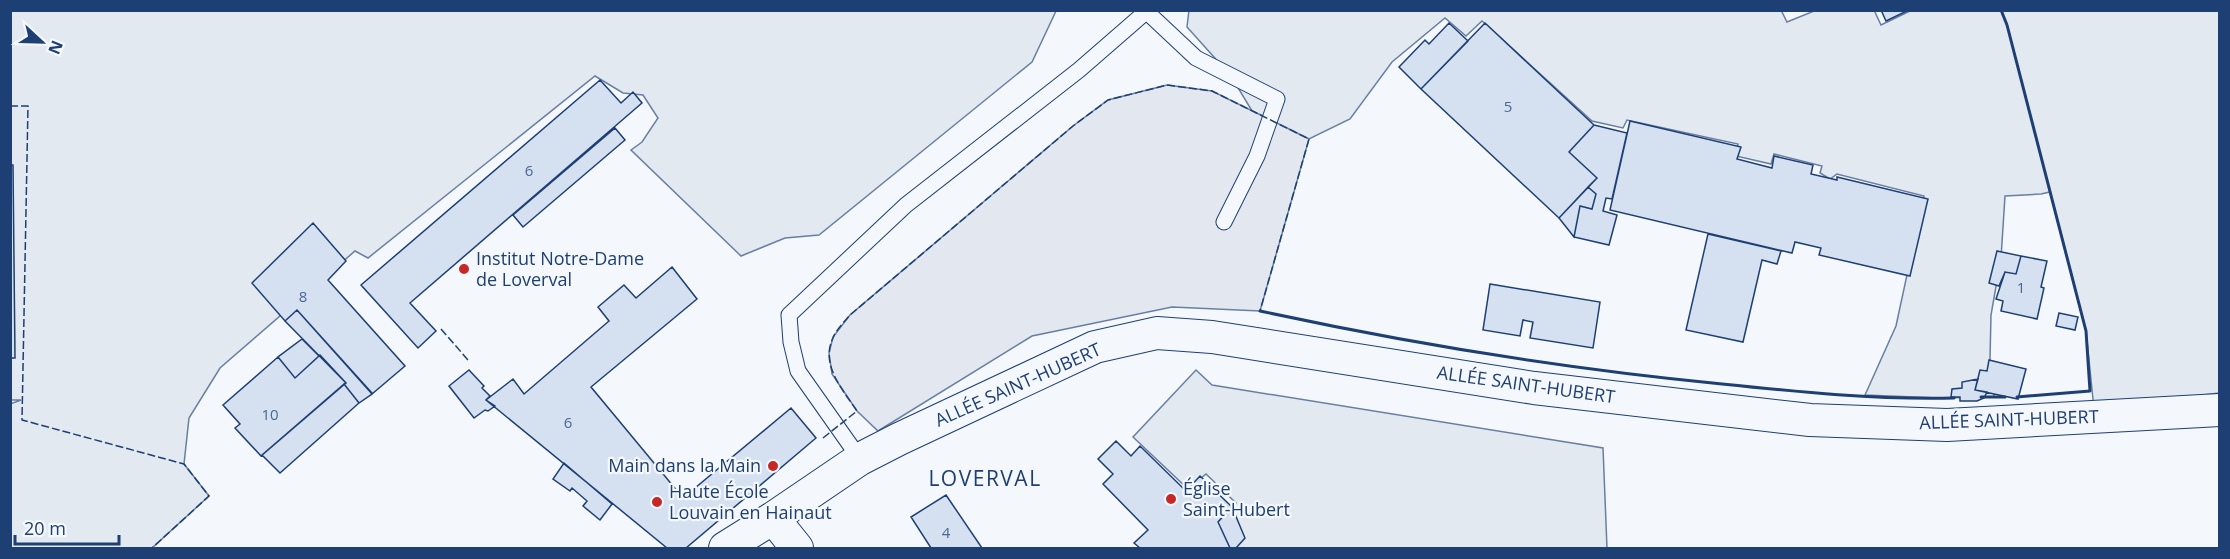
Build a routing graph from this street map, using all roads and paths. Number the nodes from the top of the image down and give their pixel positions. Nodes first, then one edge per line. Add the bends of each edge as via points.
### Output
1 (1148, 11) edge
2 (1224, 222) dead end
3 (2220, 410) edge
4 (860, 459) junction
5 (773, 518) junction
6 (725, 549) edge
7 (797, 549) edge

1 - 2 lane via 1196,58 1277,99 1257,156
1 - 4 lane via 906,206 789,315 798,371
3 - 4 street, ALLÉE SAINT-HUBERT via 1947,425 1810,420 1534,388 1212,337 1157,333 1095,347
4 - 5 street, ALLÉE SAINT-HUBERT
5 - 6 street, ALLÉE SAINT-HUBERT
5 - 7 street

